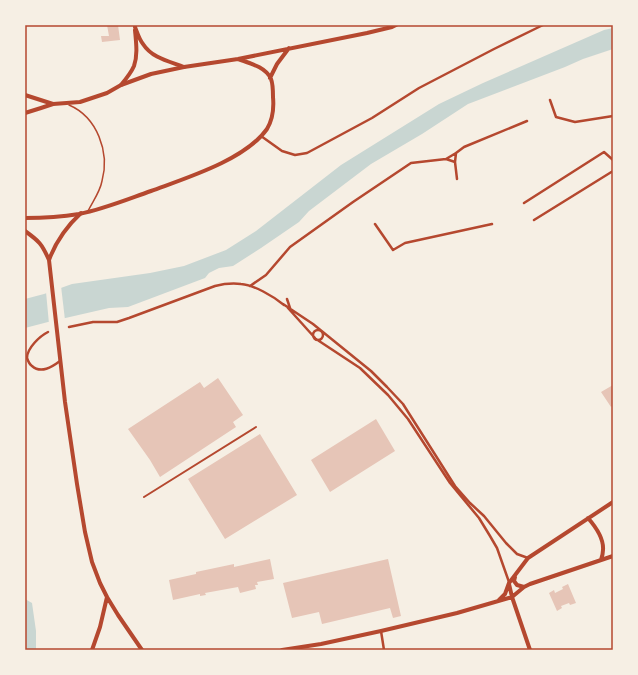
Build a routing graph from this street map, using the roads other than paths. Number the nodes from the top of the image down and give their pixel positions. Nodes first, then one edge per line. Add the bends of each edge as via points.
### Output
1 (396, 25) edge
2 (543, 25) edge
3 (135, 26) edge
4 (289, 48) junction
5 (238, 59) junction
6 (184, 67) junction
7 (270, 78) junction
8 (121, 85) junction
9 (25, 96) edge
10 (550, 100) dead end
11 (66, 103) junction
12 (53, 104) junction
13 (25, 114) edge
14 (613, 116) edge
15 (526, 121) dead end
16 (261, 136) junction
17 (456, 153) junction
18 (446, 159) junction
19 (613, 160) edge
20 (455, 162) junction
21 (613, 171) edge
22 (457, 179) dead end
23 (524, 203) dead end
24 (88, 211) junction
25 (81, 213) junction
26 (25, 218) edge
27 (534, 220) dead end
28 (374, 224) dead end
29 (492, 224) dead end
30 (25, 230) edge
31 (49, 260) junction
32 (250, 286) junction
33 (287, 299) dead end
34 (283, 304) junction
35 (290, 309) junction
36 (69, 327) dead end
37 (321, 331) junction
38 (48, 332) dead end
39 (316, 339) junction
40 (60, 360) junction
41 (256, 427) dead end
42 (144, 498) dead end
43 (613, 502) edge
44 (588, 518) junction
45 (613, 556) edge
46 (528, 558) junction
47 (601, 560) junction
48 (516, 574) junction
49 (509, 583) junction
50 (524, 587) junction
51 (512, 596) junction
52 (107, 597) junction
53 (499, 601) junction
54 (381, 631) junction
55 (92, 650) edge
56 (142, 650) edge
57 (283, 650) edge
58 (384, 650) edge
59 (530, 650) edge

1 - 4 main road
2 - 16 street via 419,88 372,118 307,153 295,155 282,151
3 - 6 main road via 148,51 156,57
3 - 8 main road via 135,63
4 - 5 main road
4 - 7 main road
5 - 6 main road
5 - 7 main road via 261,69
6 - 8 main road via 151,74
7 - 16 main road via 274,112
8 - 11 main road via 93,98
9 - 12 main road
10 - 14 street via 556,117 575,122
11 - 12 main road
11 - 24 lane via 77,109 91,123 103,149 103,179
12 - 13 main road
15 - 17 street via 464,147
16 - 24 main road via 232,158 193,175
17 - 18 street
17 - 20 street
18 - 20 street
18 - 32 street via 411,163 290,247 266,275
19 - 23 street via 604,152
20 - 22 street
21 - 27 street
24 - 25 main road
25 - 26 main road via 53,218
25 - 31 main road via 61,236
28 - 29 street via 392,250 405,243
30 - 31 main road via 41,244
31 - 40 main road
32 - 34 street
32 - 36 street via 229,283 215,286 117,322 93,322
33 - 35 street
34 - 35 street
34 - 39 street
35 - 37 street
37 - 39 street via 323,337
37 - 39 street via 315,331
37 - 46 street via 387,387 402,404 455,486 517,554
38 - 40 street via 31,348 28,361 32,367 41,369 50,367
39 - 49 street via 360,368 408,419 450,483 479,518 497,548
40 - 52 main road via 85,532 94,568
41 - 42 street
43 - 44 main road
44 - 46 main road
44 - 47 main road via 600,537 603,549
45 - 47 main road
46 - 48 main road
47 - 50 main road
48 - 49 main road
48 - 50 main road via 514,581
49 - 51 main road
49 - 53 main road
50 - 51 main road
51 - 53 main road
51 - 59 main road
52 - 55 main road
52 - 56 main road
53 - 54 main road
54 - 57 main road
54 - 58 street

